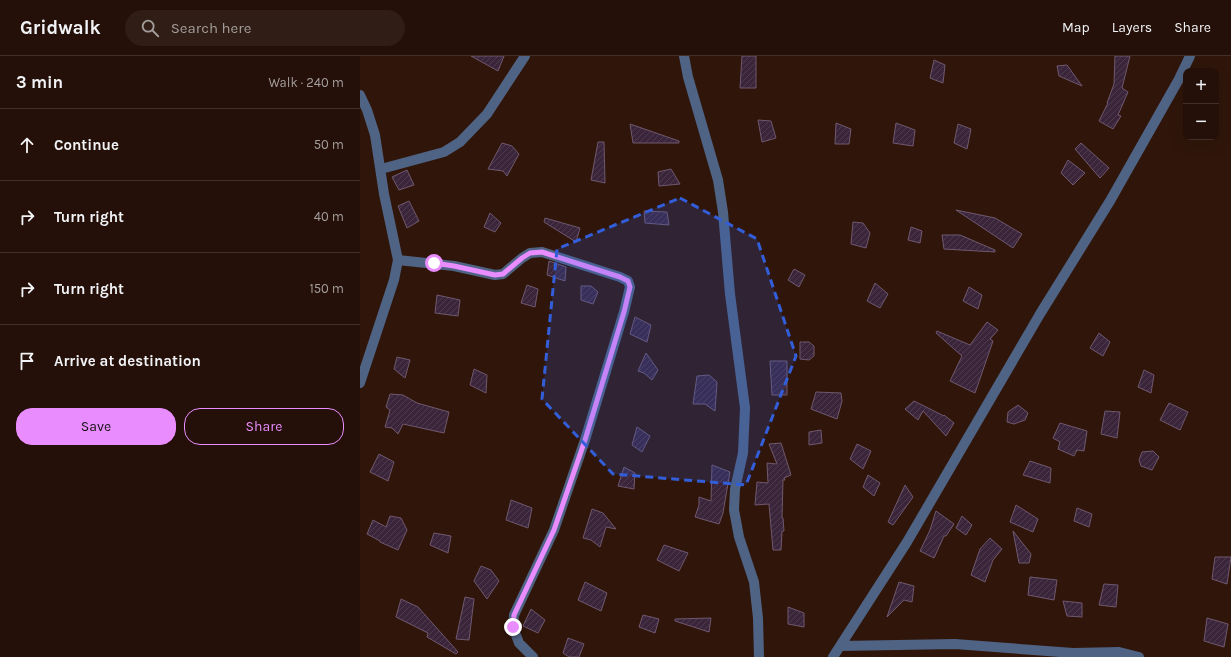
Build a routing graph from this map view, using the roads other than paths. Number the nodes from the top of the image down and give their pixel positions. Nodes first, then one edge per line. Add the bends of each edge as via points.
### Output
1 (526, 56) edge
2 (684, 56) edge
3 (1190, 56) edge
4 (360, 95) edge
5 (381, 170) junction
6 (398, 260) junction
7 (360, 383) edge
8 (840, 646) junction
9 (533, 657) edge
10 (759, 657) edge
11 (833, 657) edge
12 (1139, 657) edge

1 - 5 street via 487,114 460,142 444,152
2 - 10 street via 718,180 723,212 730,294 745,408 743,453 735,489 734,510 739,537 754,582
3 - 8 street via 1110,201 1040,314 907,542
4 - 5 street via 375,135
5 - 6 street
6 - 7 street via 394,280
6 - 9 street via 454,266 495,275 503,274 530,253 542,252 628,281 630,287 624,312 585,440 554,530 514,615 513,627 519,643
8 - 11 street
8 - 12 street via 955,644 1073,653 1119,652

